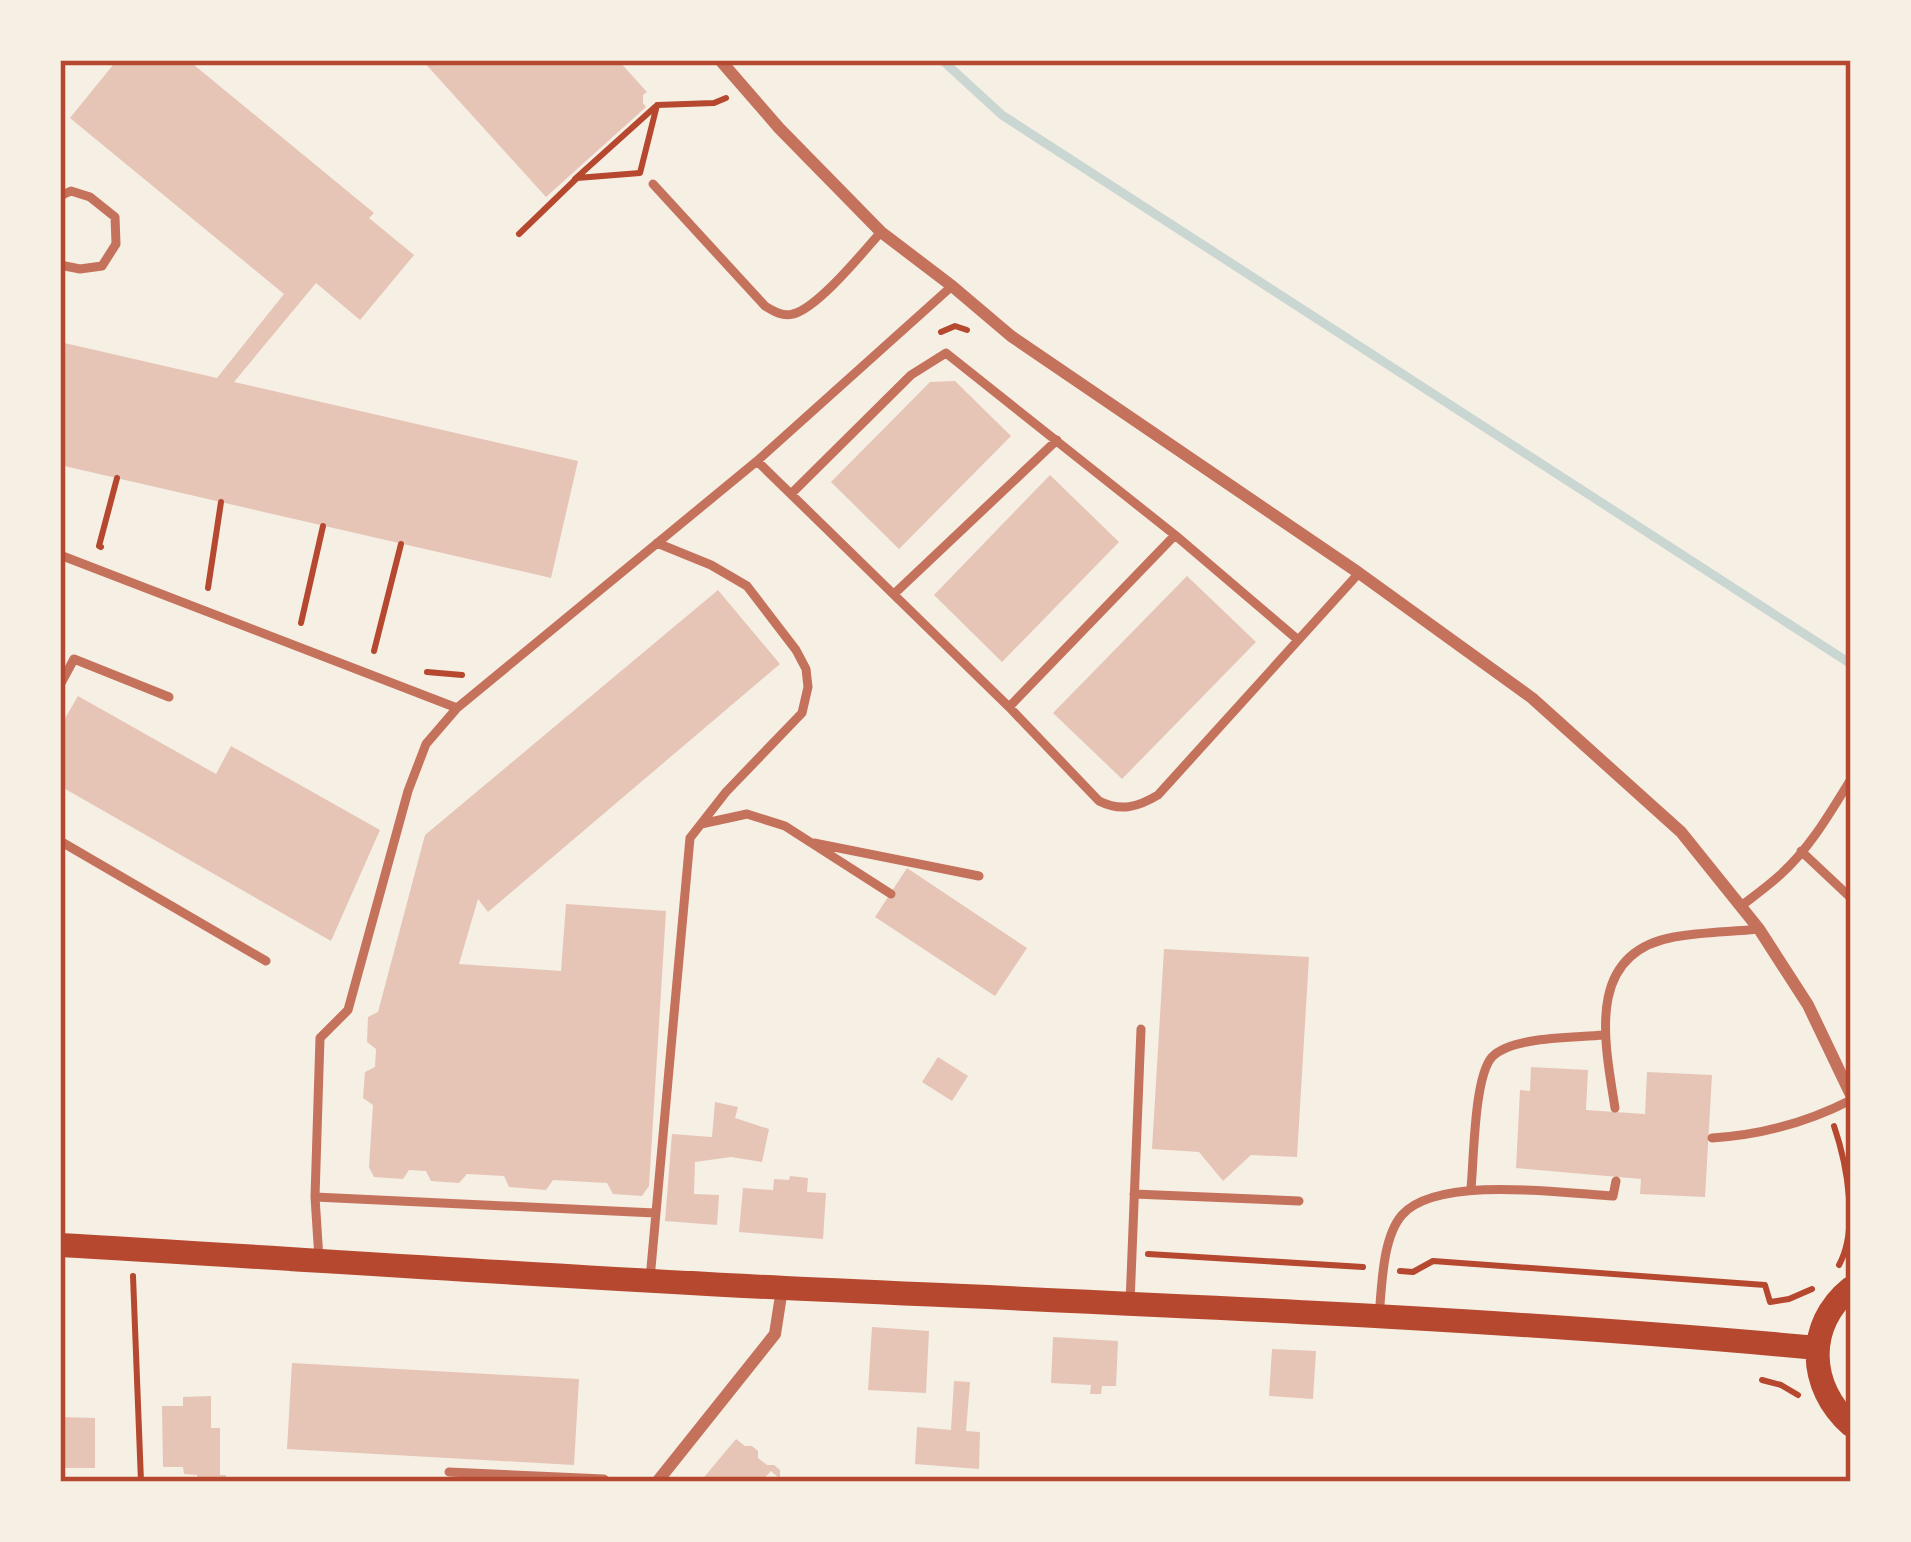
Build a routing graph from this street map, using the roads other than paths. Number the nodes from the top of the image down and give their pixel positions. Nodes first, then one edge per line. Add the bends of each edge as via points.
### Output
1 (720, 60) edge
2 (652, 184) dead end
3 (60, 196) edge
4 (881, 232) junction
5 (60, 265) edge
6 (952, 286) junction
7 (1057, 440) junction
8 (757, 461) junction
9 (791, 494) junction
10 (1175, 535) junction
11 (657, 543) junction
12 (60, 555) edge
13 (1359, 573) junction
14 (894, 594) junction
15 (1297, 639) junction
16 (60, 685) edge
17 (169, 697) dead end
18 (1010, 707) junction
19 (457, 708) junction
20 (1851, 779) edge
21 (701, 824) junction
22 (60, 842) edge
23 (808, 842) junction
24 (1802, 851) junction
25 (979, 876) dead end
26 (891, 894) dead end
27 (1851, 898) edge
28 (1741, 906) junction
29 (1759, 929) junction
30 (266, 962) dead end
31 (1142, 1029) dead end
32 (1603, 1035) junction
33 (1851, 1098) edge
34 (1616, 1108) dead end
35 (1712, 1138) dead end
36 (1616, 1181) dead end
37 (1471, 1189) junction
38 (1134, 1194) junction
39 (315, 1197) junction
40 (1299, 1201) dead end
41 (655, 1213) junction
42 (60, 1245) edge
43 (320, 1259) junction
44 (1844, 1279) edge
45 (650, 1280) junction
46 (782, 1288) junction
47 (1130, 1303) junction
48 (1379, 1317) junction
49 (1817, 1348) junction
50 (1851, 1425) edge
51 (449, 1472) dead end
52 (608, 1482) edge
53 (657, 1482) edge

1 - 4 street
2 - 4 lane via 776,314 809,305
3 - 5 lane via 90,197 115,217 116,244 102,266
4 - 6 street
6 - 8 lane
6 - 13 street via 1011,336
7 - 9 lane via 946,353 911,375
7 - 10 lane
7 - 14 lane
8 - 9 lane
8 - 11 lane
9 - 14 lane
10 - 15 lane
10 - 18 lane
11 - 19 lane
11 - 21 lane via 747,586 806,669 802,713
12 - 19 lane
13 - 15 lane
13 - 28 street via 1532,698 1681,832
14 - 18 lane
15 - 18 lane via 1142,804 1112,808 1099,801
16 - 17 lane via 74,659
19 - 39 lane via 426,744 408,791 348,1010 320,1038
20 - 24 lane
21 - 23 lane via 747,814
21 - 41 lane via 690,838
22 - 30 lane
23 - 25 lane
23 - 26 lane
24 - 27 lane
24 - 28 lane
28 - 29 street
29 - 32 lane via 1670,938 1637,952 1609,987
29 - 33 street via 1808,1006
31 - 38 lane
32 - 34 lane
32 - 37 lane via 1521,1043 1493,1056 1481,1079
33 - 35 lane via 1754,1135
36 - 37 lane via 1613,1196
37 - 48 lane via 1430,1198 1402,1215 1387,1247
38 - 40 lane
38 - 47 lane
39 - 41 lane
39 - 43 lane
41 - 45 lane
42 - 43 main road
43 - 45 main road
44 - 49 main road
45 - 46 main road
46 - 47 main road
46 - 53 street via 775,1334
47 - 48 main road
48 - 49 main road
49 - 50 main road via 1825,1394
51 - 52 lane

